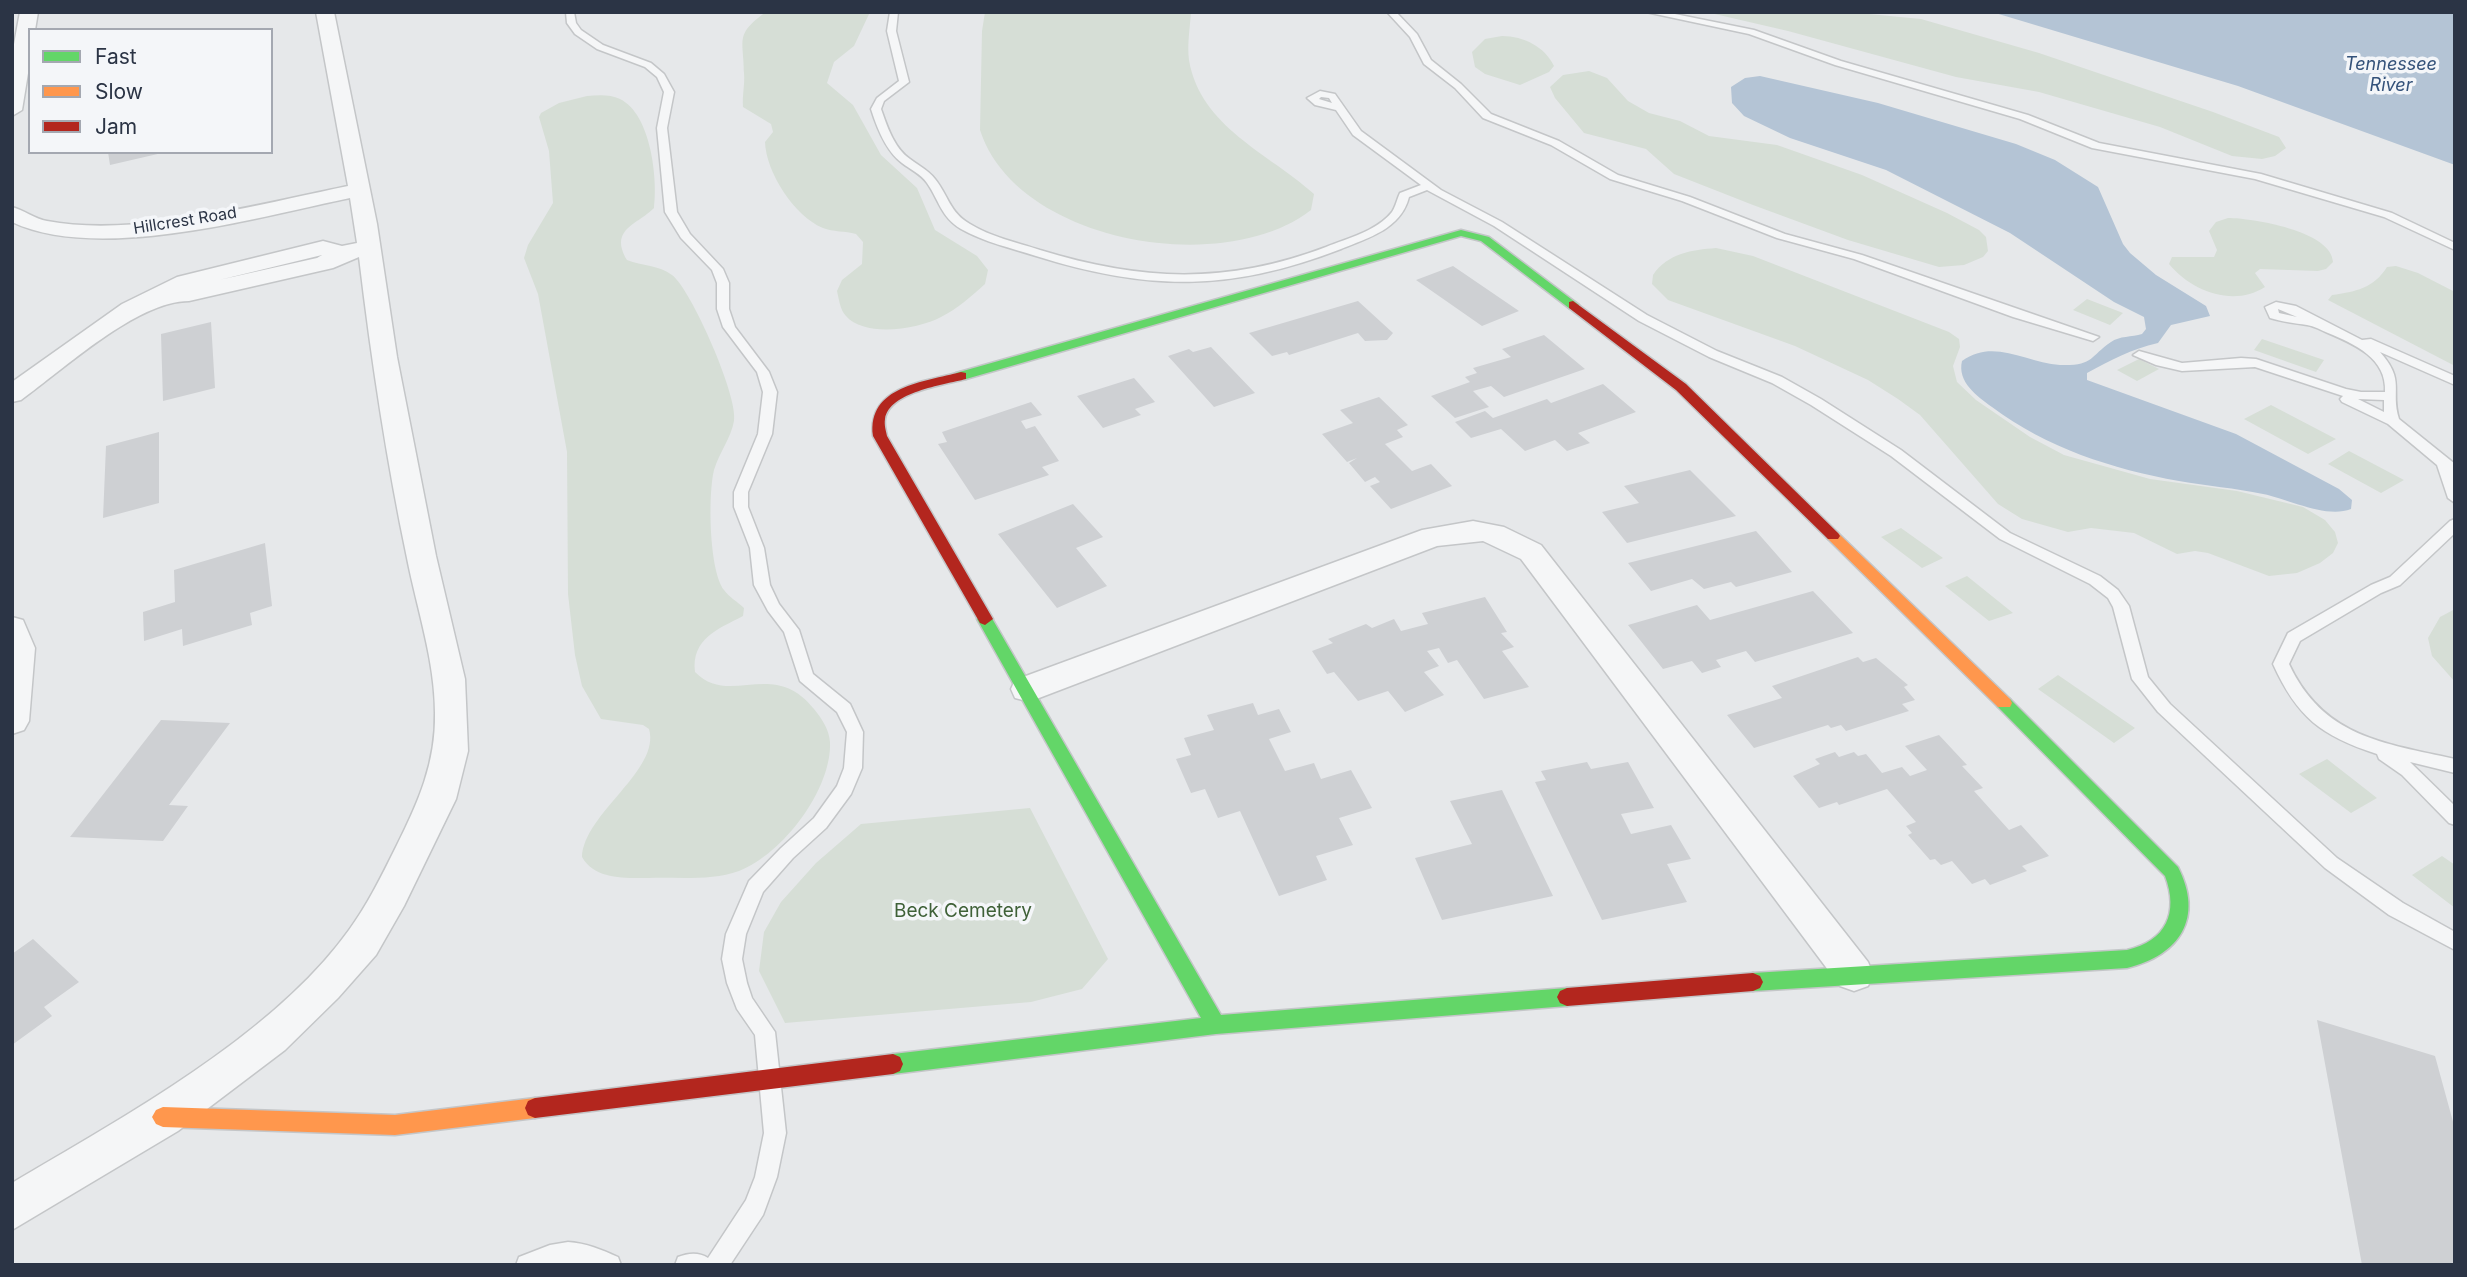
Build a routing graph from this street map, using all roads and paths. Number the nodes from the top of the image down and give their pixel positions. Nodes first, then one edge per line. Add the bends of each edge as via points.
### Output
1 (29, 12) edge
2 (325, 12) edge
3 (570, 12) edge
4 (894, 12) edge
5 (1391, 12) edge
6 (1650, 12) edge
7 (17, 52) edge
8 (1338, 107) dead end
9 (12, 110) edge
10 (1428, 186) junction
11 (359, 190) junction
12 (12, 214) edge
13 (2455, 247) edge
14 (356, 251) junction
15 (2310, 321) dead end
16 (2093, 337) dead end
17 (2351, 337) junction
18 (2139, 355) dead end
19 (2304, 378) junction
20 (2455, 381) edge
21 (12, 394) edge
22 (2390, 395) junction
23 (2393, 421) junction
24 (2451, 464) edge
25 (2455, 498) edge
26 (2455, 524) edge
27 (12, 628) edge
28 (1027, 689) junction
29 (12, 721) edge
30 (2379, 749) junction
31 (2426, 759) junction
32 (2455, 766) edge
33 (2407, 769) junction
34 (2455, 818) edge
35 (2455, 942) edge
36 (1854, 974) junction
37 (1216, 1026) junction
38 (768, 1080) junction
39 (163, 1117) junction
40 (12, 1208) edge
41 (527, 1265) edge
42 (610, 1265) edge
43 (686, 1265) edge
44 (701, 1265) edge
45 (717, 1265) edge

1 - 7 street
2 - 11 street
3 - 38 lane via 580,34 648,65 667,86 662,128 668,204 685,236 717,268 723,283 725,317 763,372 770,392 762,441 741,492 762,585 791,630 806,677 844,708 855,732 853,768 845,789 820,823 756,887 736,934 732,959 737,983 744,1003 765,1032
4 - 10 lane via 889,30 904,82 880,100 876,109 894,146 905,160 928,175 942,206 960,224 1045,256 1142,279 1206,279 1265,272 1370,232 1393,219 1404,195
5 - 16 lane via 1414,36 1427,62 1487,116 1555,143 1614,177
6 - 13 lane via 1751,32 1838,64 2024,117 2096,146 2256,176 2388,215
7 - 9 street
8 - 10 lane via 1357,133
10 - 35 lane via 1498,224 1643,318 1815,402 1896,453 2005,536 2095,580 2121,606 2140,679 2164,708 2331,863 2396,909
11 - 12 street, Hillcrest Road via 113,233 58,230
11 - 14 street
14 - 21 street via 323,248 185,282 131,309
14 - 39 street via 384,357 449,679 451,751 438,799 417,845 362,943 271,1037
15 - 17 lane
17 - 20 lane via 2391,350
17 - 22 lane via 2383,364 2391,381
18 - 19 lane via 2193,368 2255,362
19 - 22 lane via 2368,397
19 - 23 lane
22 - 23 lane via 2387,403
23 - 24 lane
24 - 25 lane
26 - 30 lane via 2395,582 2294,637 2285,650 2281,664 2298,701 2336,731
27 - 29 street via 19,648
28 - 36 street via 1432,537 1482,529 1494,533 1531,552
28 - 36 street via 880,436 874,421 881,404 913,390 1436,239 1461,233 1478,235 1681,387 2150,847 2174,874 2182,900 2179,927 2165,943 2142,956
28 - 37 street
30 - 31 lane
30 - 33 lane
31 - 32 lane
31 - 33 lane
33 - 34 lane
36 - 37 street
37 - 38 street
38 - 39 street via 395,1125
38 - 45 lane via 775,1133 766,1177 755,1207
39 - 40 street
41 - 42 lane via 557,1251 576,1252
43 - 44 lane

